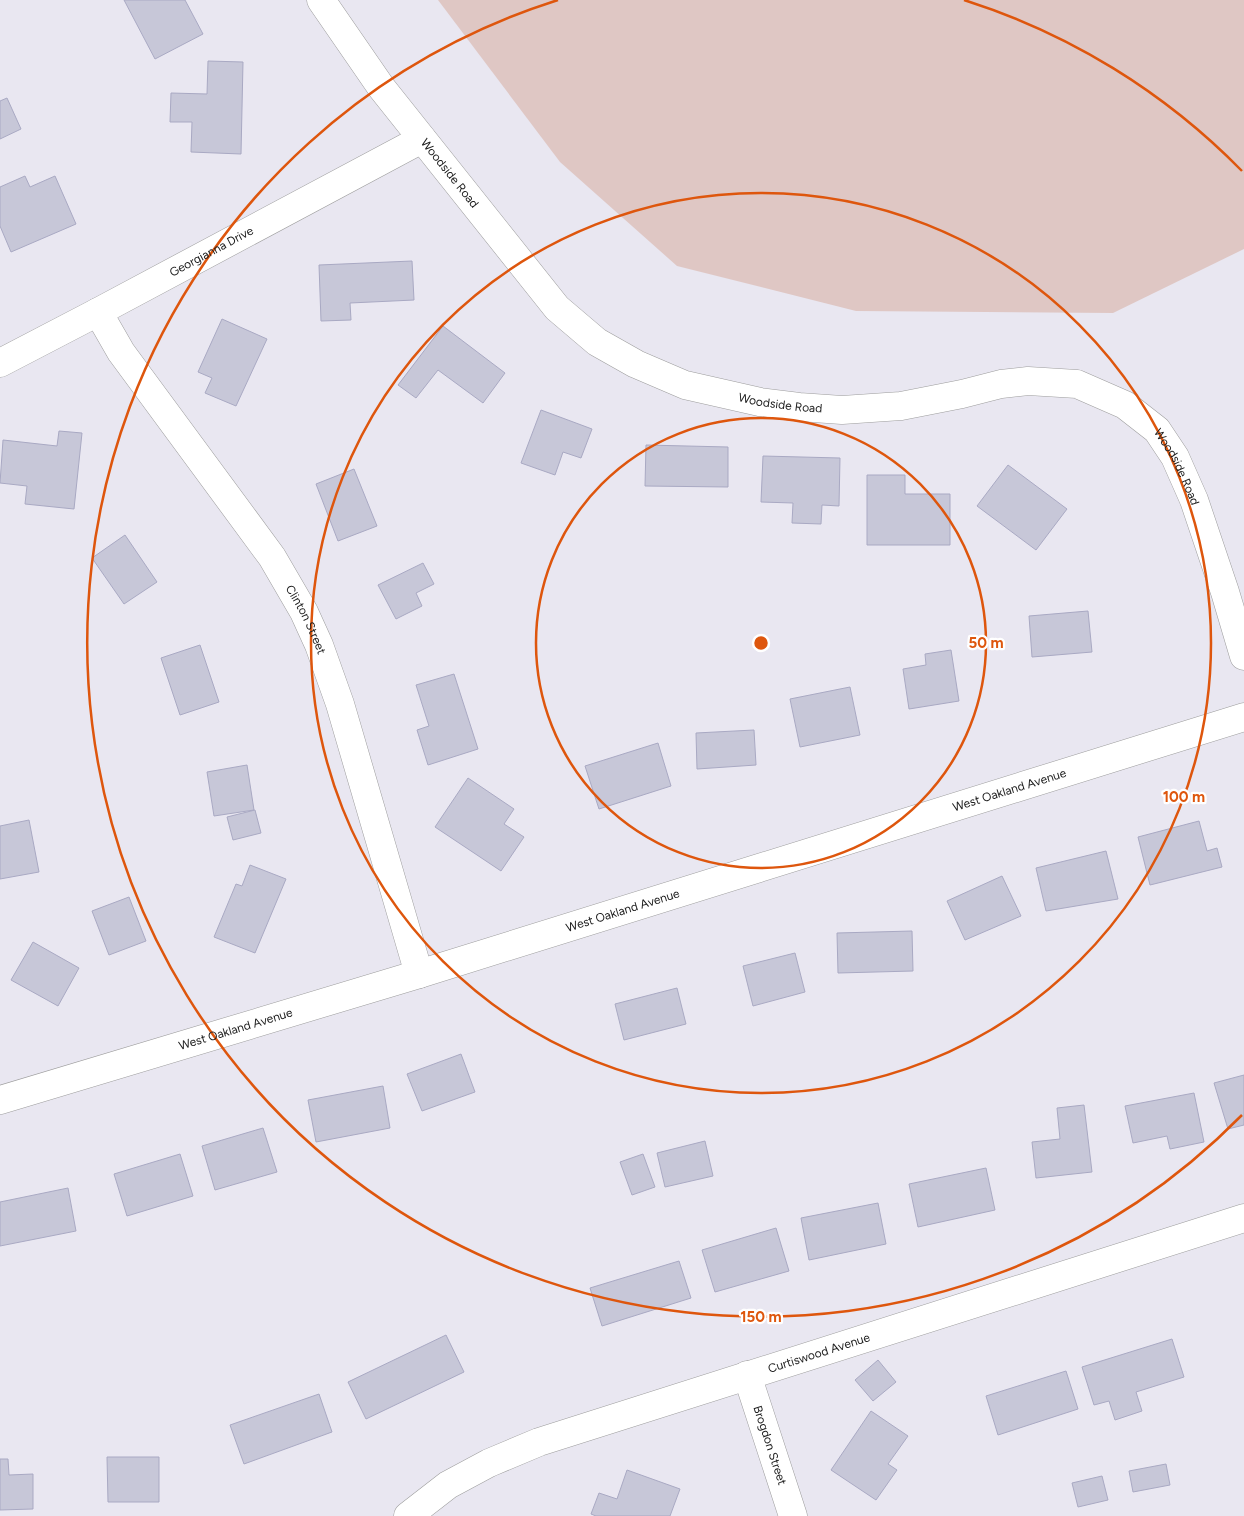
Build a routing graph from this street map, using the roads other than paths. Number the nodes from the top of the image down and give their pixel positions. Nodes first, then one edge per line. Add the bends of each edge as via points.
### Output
1 (321, 0) edge
2 (422, 139) junction
3 (98, 312) junction
4 (0, 363) edge
5 (1244, 656) edge
6 (1244, 717) edge
7 (419, 974) junction
8 (0, 1100) edge
9 (1244, 1218) edge
10 (747, 1375) junction
11 (408, 1516) edge
12 (793, 1516) edge

1 - 2 street, Woodside Road via 381,87
2 - 3 street, Georgianna Drive
2 - 5 street, Woodside Road via 557,308 597,342 685,386 760,402 842,410 901,406 1028,381 1077,384 1126,405 1157,430 1175,457 1194,500
3 - 4 street, Georgianna Drive
3 - 7 street, Clinton Street via 121,352 272,556 304,612 340,704
6 - 7 street, West Oakland Avenue
7 - 8 street, West Oakland Avenue
9 - 10 street, Curtiswood Avenue
10 - 11 street, Curtiswood Avenue via 522,1448 448,1485
10 - 12 street, Brogdon Street

